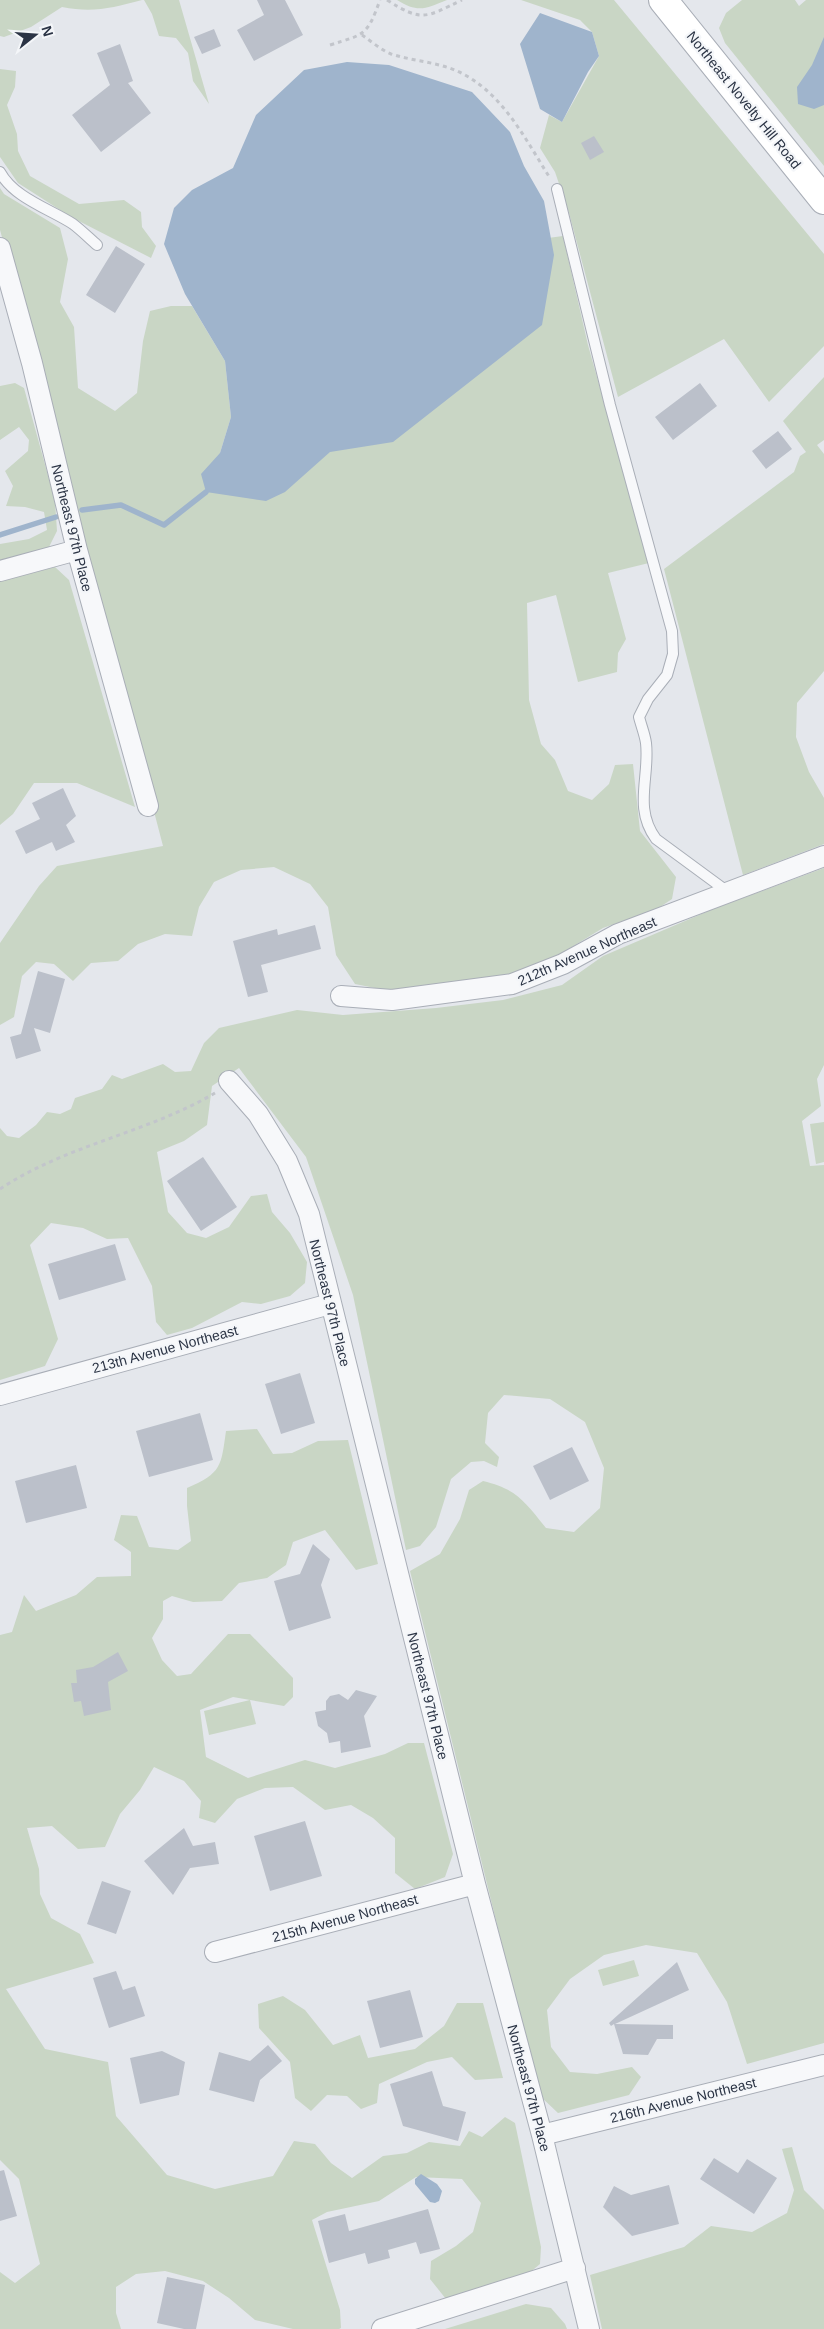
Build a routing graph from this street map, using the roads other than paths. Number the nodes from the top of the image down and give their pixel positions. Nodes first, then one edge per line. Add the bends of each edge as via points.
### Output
1 (663, 0) edge
2 (0, 172) edge
3 (557, 189) road end
4 (824, 200) edge
5 (97, 244) dead end
6 (0, 248) edge
7 (77, 550) junction
8 (0, 571) edge
9 (148, 806) dead end
10 (824, 856) edge
11 (728, 892) junction
12 (341, 996) dead end
13 (229, 1081) road end
14 (330, 1304) junction
15 (0, 1394) edge
16 (475, 1884) junction
17 (215, 1952) dead end
18 (824, 2065) edge
19 (542, 2135) junction
20 (575, 2268) junction
21 (382, 2329) edge
22 (589, 2329) edge

1 - 4 main road, Northeast Novelty Hill Road
2 - 5 lane via 15,190 74,225
3 - 11 lane via 610,406 672,631 673,654 667,675 648,699 640,717 646,742 644,815 650,831 666,848
6 - 7 street, Northeast 97th Place via 32,362
7 - 8 street
7 - 9 street, Northeast 97th Place
10 - 11 street, 212th Avenue Northeast
11 - 12 street, 212th Avenue Northeast via 618,934 563,964 512,984 392,1000
13 - 14 street, Northeast 97th Place via 258,1114 287,1161 309,1214
14 - 15 street, 213th Avenue Northeast
14 - 16 street, Northeast 97th Place
16 - 17 street, 215th Avenue Northeast
16 - 19 street, Northeast 97th Place
18 - 19 street, 216th Avenue Northeast
19 - 20 street, Northeast 97th Place
20 - 21 street
20 - 22 street, Northeast 97th Place

